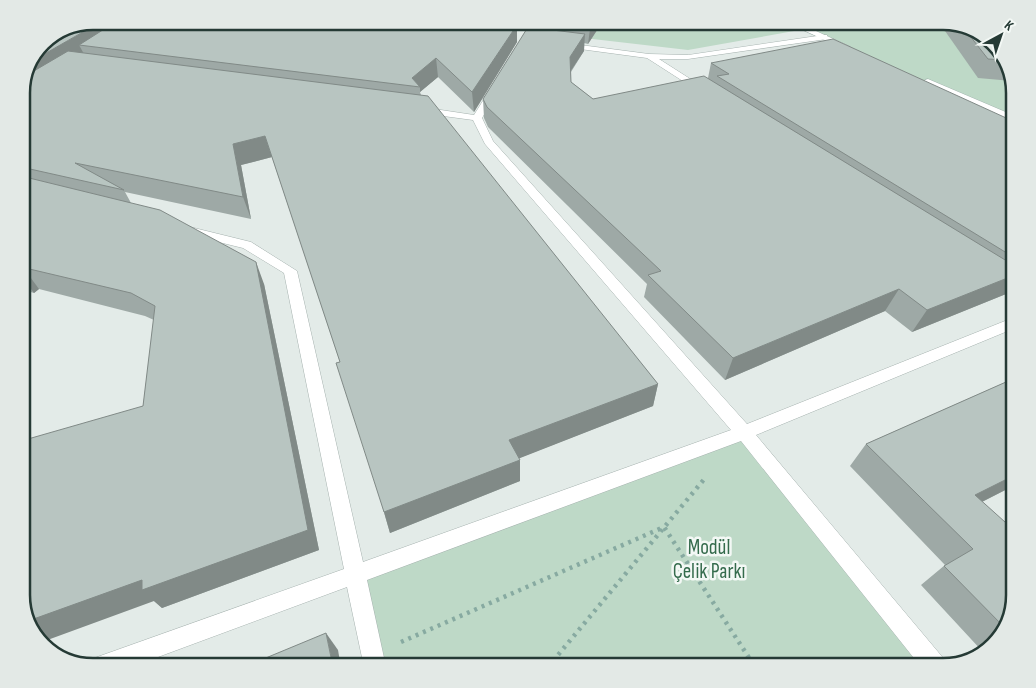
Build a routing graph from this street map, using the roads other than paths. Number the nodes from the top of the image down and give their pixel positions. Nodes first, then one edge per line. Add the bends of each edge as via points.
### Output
1 (809, 30) edge
2 (824, 37) junction
3 (554, 43) edge
4 (860, 53) edge
5 (649, 56) junction
6 (915, 77) edge
7 (501, 78) edge
8 (716, 99) edge
9 (409, 109) edge
10 (1006, 116) edge
11 (477, 118) junction
12 (172, 226) edge
13 (982, 272) edge
14 (1006, 287) edge
15 (1006, 326) edge
16 (744, 432) junction
17 (354, 575) junction
18 (125, 658) edge
19 (373, 658) edge
20 (929, 658) edge

1 - 2 street
2 - 4 street
2 - 5 street via 688,57
3 - 5 street
5 - 8 street
6 - 10 street
7 - 11 street
9 - 11 street
11 - 16 street via 489,142
12 - 17 street via 246,245 290,271
13 - 14 street
15 - 16 street
16 - 17 street
16 - 20 street
17 - 18 street
17 - 19 street

